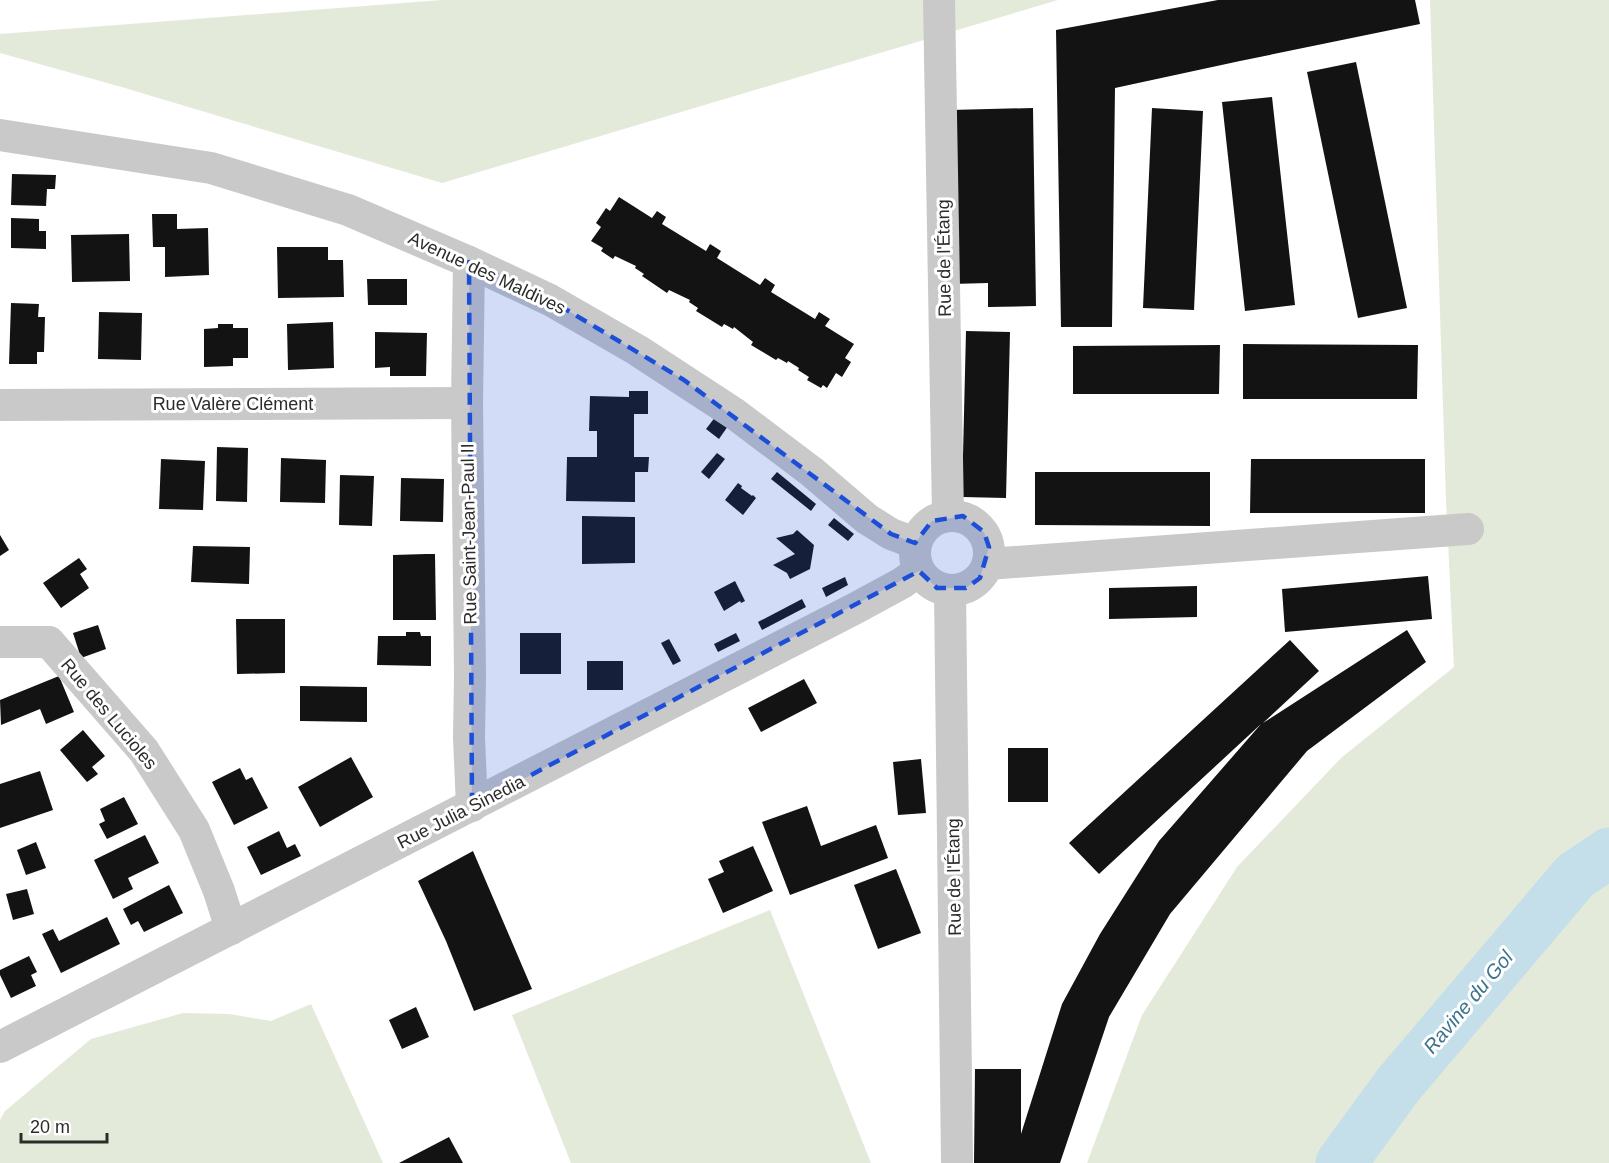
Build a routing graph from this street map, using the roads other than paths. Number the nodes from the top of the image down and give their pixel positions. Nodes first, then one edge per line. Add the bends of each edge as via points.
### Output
1 (939, 0) edge
2 (0, 135) edge
3 (469, 262) junction
4 (467, 403) junction
5 (0, 405) edge
6 (948, 515) junction
7 (1468, 529) dead end
8 (917, 557) junction
9 (988, 564) junction
10 (950, 591) junction
11 (0, 642) edge
12 (472, 806) junction
13 (231, 929) junction
14 (0, 1047) edge
15 (957, 1163) edge

1 - 6 street, Rue de l'Étang
2 - 3 street, Avenue des Maldives via 211,168 348,210
3 - 4 street, Rue Saint-Jean-Paul II
3 - 8 street, Avenue des Maldives via 550,300 637,350 735,414
4 - 5 street, Rue Valère Clément
4 - 12 street, Rue Saint-Jean-Paul II
6 - 8 street via 932,520 921,531
6 - 9 street via 963,516 984,532 989,547
7 - 9 street
8 - 10 street via 928,582
8 - 12 street, Rue Julia Sinedia via 902,583
9 - 10 street via 980,578 966,588
10 - 15 street, Rue de l'Étang
11 - 13 street, Rue des Lucioles via 49,642 144,751 194,830
12 - 13 street, Rue Julia Sinedia
13 - 14 street, Rue Julia Sinedia

